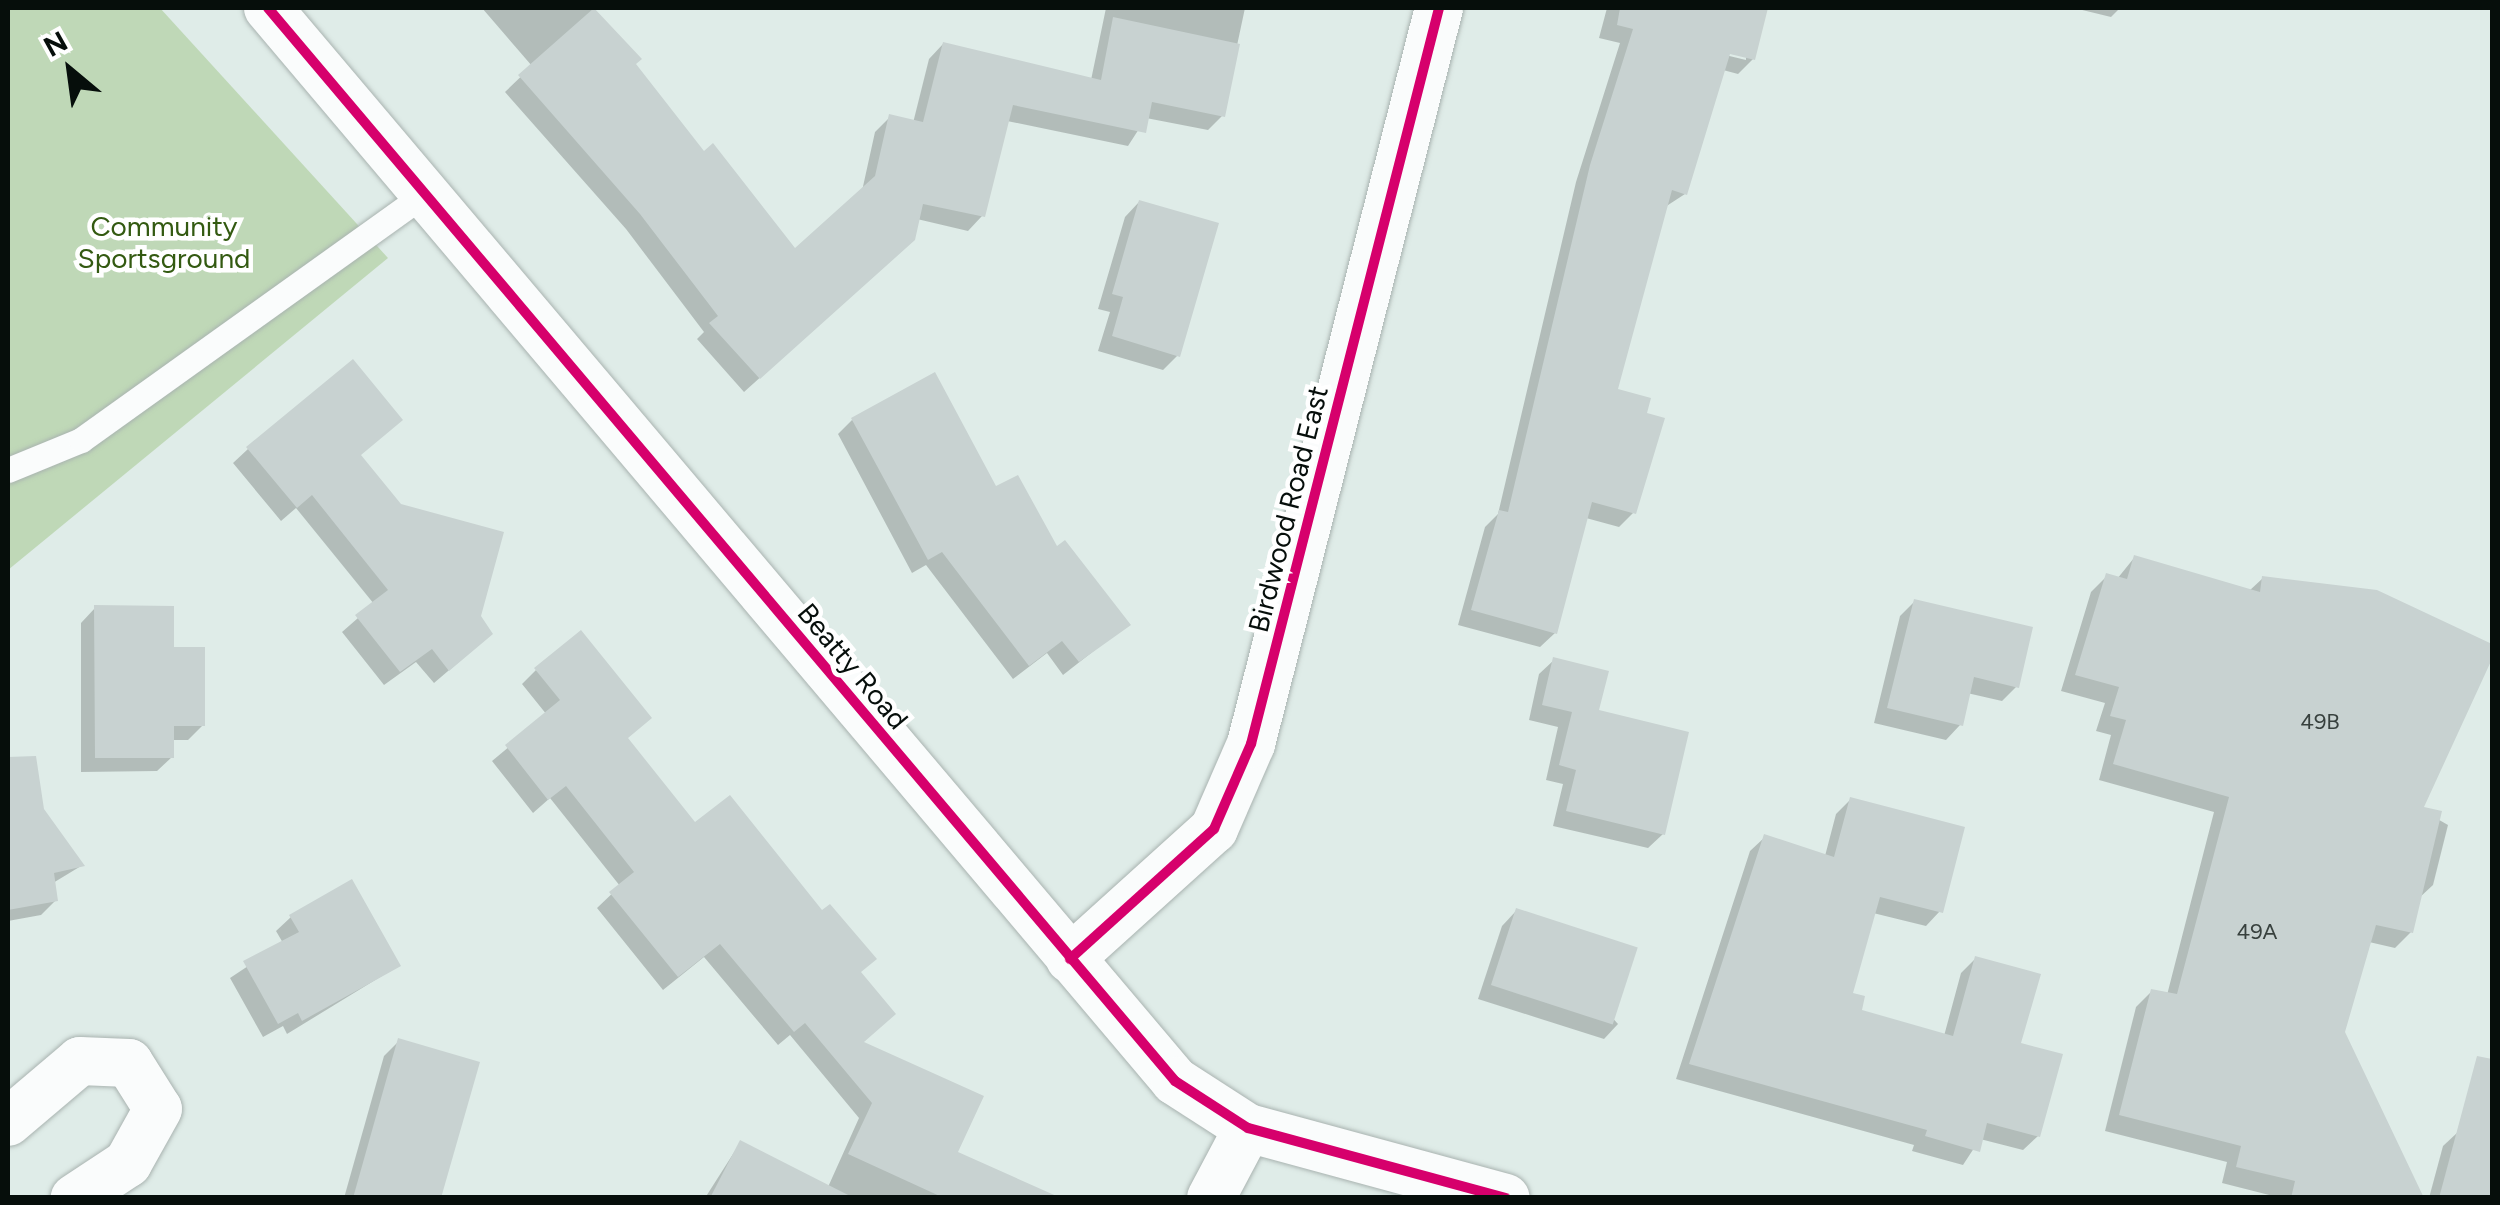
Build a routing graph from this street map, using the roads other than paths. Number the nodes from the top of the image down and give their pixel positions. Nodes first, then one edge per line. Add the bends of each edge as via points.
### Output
1 (268, 8) edge
2 (1439, 8) edge
3 (426, 194) junction
4 (8, 470) edge
5 (1070, 959) junction
6 (8, 1122) edge
7 (1248, 1128) junction
8 (75, 1198) edge
9 (1212, 1198) edge
10 (1506, 1198) edge

1 - 3 street, Beatty Road
2 - 5 street, Birdwood Road East via 1251,744 1214,829
3 - 4 lane via 81,440
3 - 5 street, Beatty Road
5 - 7 street, Beatty Road via 1174,1081
6 - 8 street via 80,1061 128,1064 158,1109 128,1163
7 - 9 street
7 - 10 street, Beatty Road

